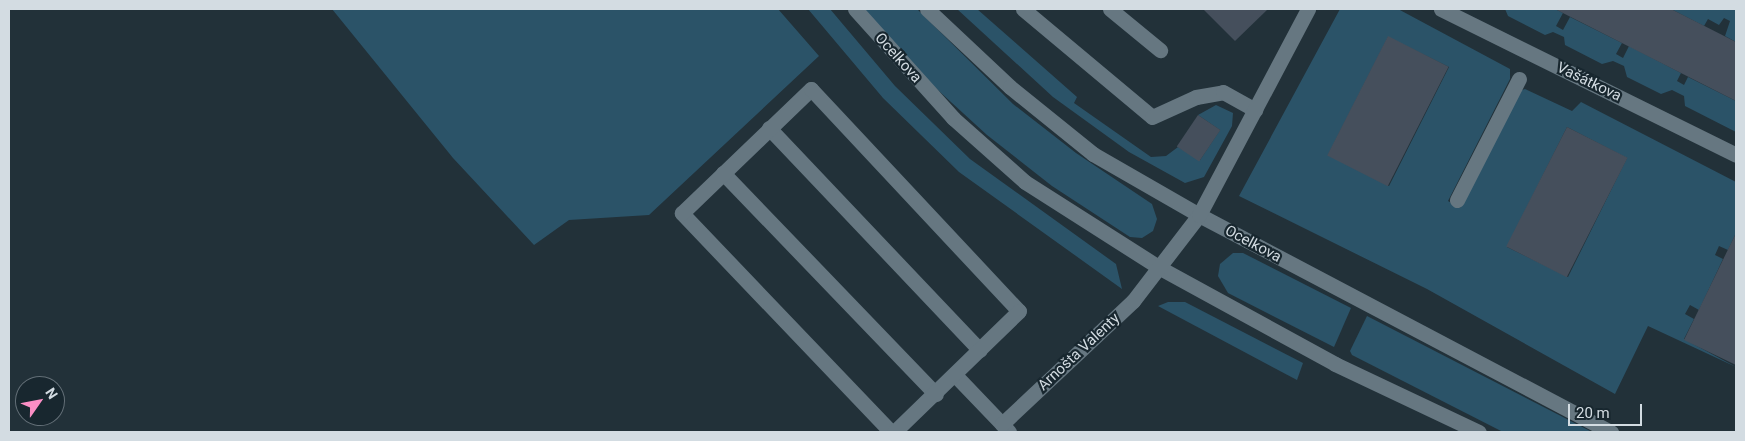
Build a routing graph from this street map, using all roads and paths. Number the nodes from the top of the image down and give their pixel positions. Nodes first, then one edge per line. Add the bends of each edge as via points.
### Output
1 (855, 9) edge
2 (927, 9) edge
3 (1023, 9) edge
4 (1110, 9) edge
5 (1308, 9) edge
6 (1441, 9) edge
7 (1160, 50) dead end
8 (1519, 79) dead end
9 (1255, 110) junction
10 (769, 128) junction
11 (1736, 155) edge
12 (723, 172) junction
13 (1457, 200) dead end
14 (1199, 215) junction
15 (1160, 268) junction
16 (980, 350) junction
17 (955, 375) junction
18 (936, 394) junction
19 (1005, 428) edge
20 (893, 432) edge
21 (1478, 432) edge
22 (1611, 432) edge

1 - 15 street, Ocelkova via 953,118 1025,182
2 - 14 street, Ocelkova via 1051,122 1093,154
3 - 9 street via 1152,117 1196,97 1223,92
4 - 7 street
5 - 9 street
6 - 11 street, Vašátkova
8 - 13 street
9 - 14 street
10 - 12 street
10 - 16 street
10 - 16 street via 811,88 1019,311
12 - 18 street
12 - 20 street via 682,213
14 - 15 street, Arnošta Valenty
14 - 22 street, Ocelkova
15 - 19 street, Arnošta Valenty via 1133,301
15 - 21 street, Ocelkova via 1335,364
16 - 17 street
17 - 18 street
17 - 19 street
18 - 20 street

